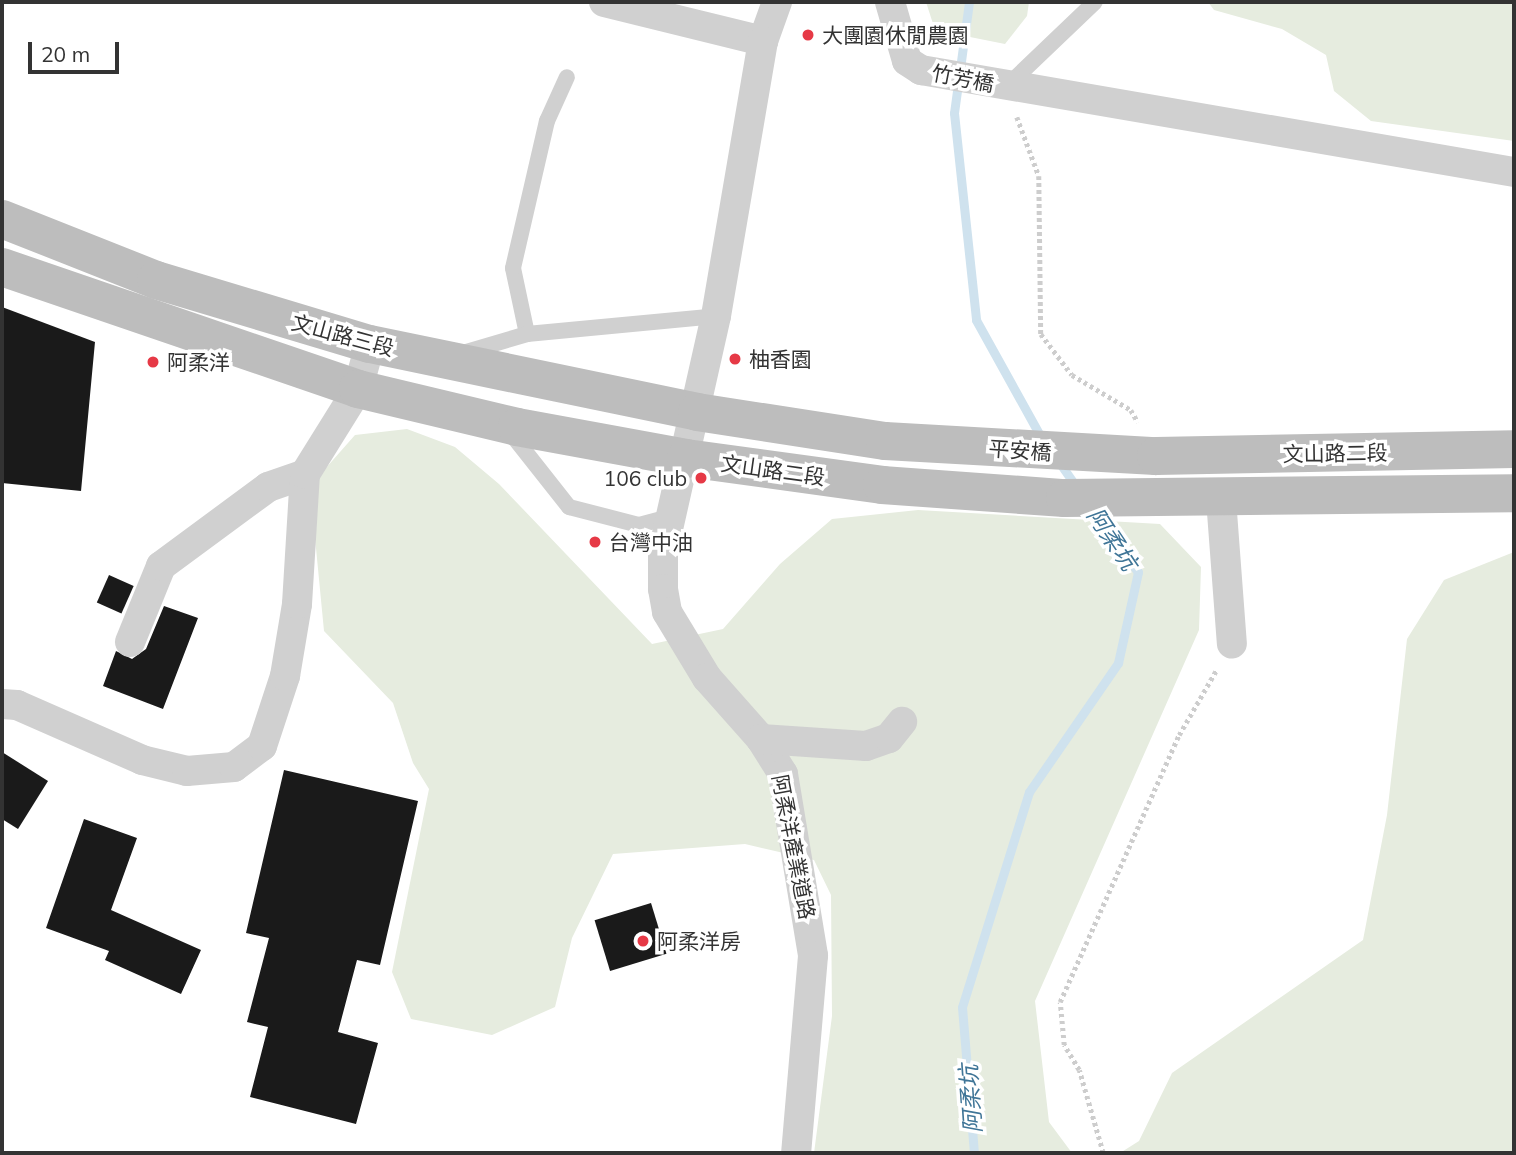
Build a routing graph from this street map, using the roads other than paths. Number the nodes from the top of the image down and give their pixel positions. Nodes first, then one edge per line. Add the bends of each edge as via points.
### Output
1 (604, 2) edge
2 (777, 2) edge
3 (890, 2) edge
4 (1095, 2) edge
5 (763, 41) junction
6 (567, 77) dead end
7 (1006, 87) junction
8 (1514, 172) edge
9 (2, 219) edge
10 (2, 267) edge
11 (716, 316) junction
12 (527, 334) junction
13 (370, 344) junction
14 (441, 359) junction
15 (358, 389) junction
16 (697, 412) junction
17 (503, 424) junction
18 (1514, 449) edge
19 (1156, 456) joint
20 (686, 458) junction
21 (305, 474) junction
22 (1514, 492) edge
23 (1221, 499) junction
24 (672, 516) junction
25 (130, 642) dead end
26 (1232, 644) road end
27 (2, 704) edge
28 (902, 722) dead end
29 (761, 738) junction
30 (796, 1153) edge

1 - 5 street
2 - 5 street, 阿柔洋產業道路
3 - 7 street, 竹芳橋 via 907,61 920,70
4 - 7 lane
5 - 11 street, 阿柔洋產業道路
6 - 12 lane via 547,121 513,268
7 - 8 street, 竹芳橋
9 - 13 main road, 文山路三段 via 156,280
10 - 15 main road
11 - 12 lane
11 - 16 street, 阿柔洋產業道路
12 - 14 lane
13 - 14 main road, 文山路三段
13 - 15 street
14 - 16 main road, 文山路三段
15 - 17 main road
15 - 21 street
16 - 19 main road, 平安橋 via 885,441
16 - 20 street, 阿柔洋產業道路
17 - 20 main road
17 - 24 lane via 569,507 639,525
18 - 19 main road, 文山路二段
20 - 23 main road, 文山路二段 via 901,486
20 - 24 street, 阿柔洋產業道路
21 - 25 street via 268,487 161,566
21 - 27 street via 285,676 262,746 234,768 187,771 142,760 17,705
22 - 23 main road, 文山路二段
23 - 26 street
24 - 29 street, 阿柔洋產業道路 via 663,551 667,612 706,678
28 - 29 street via 889,738 866,746
29 - 30 street, 阿柔洋產業道路 via 783,774 813,956

